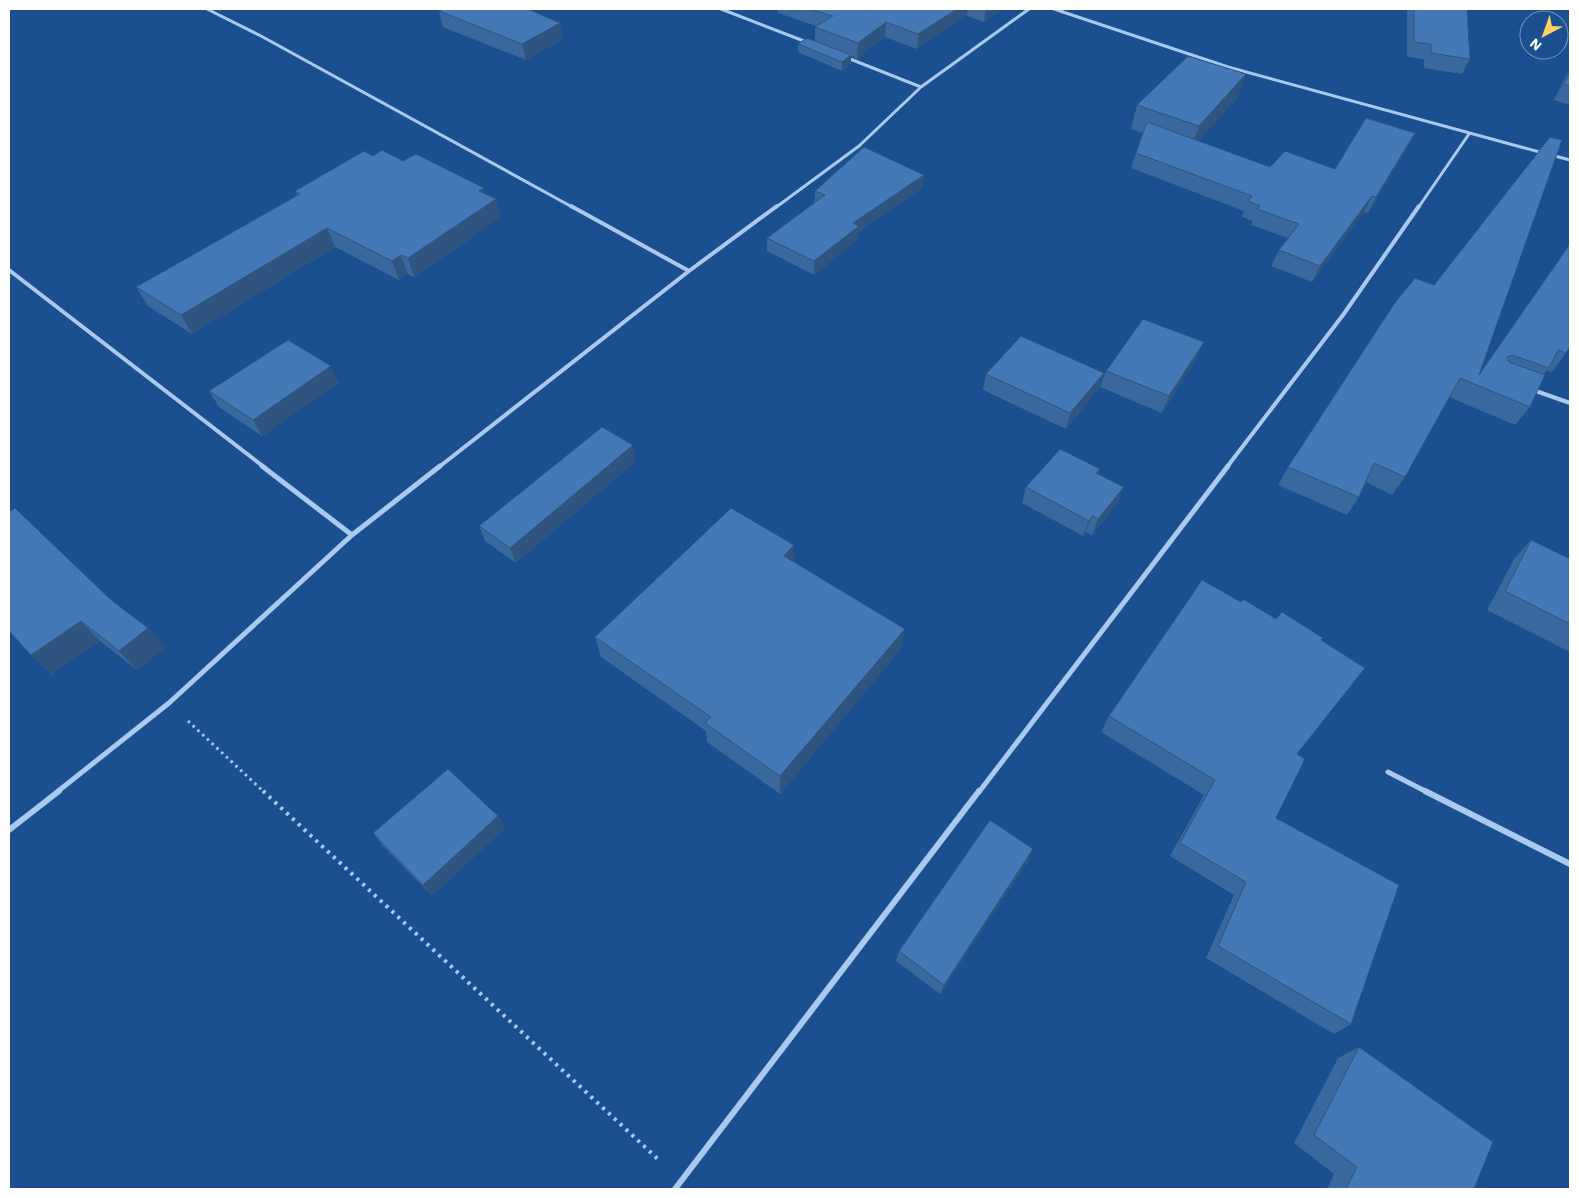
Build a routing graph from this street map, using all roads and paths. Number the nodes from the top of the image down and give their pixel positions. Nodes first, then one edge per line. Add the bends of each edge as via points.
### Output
1 (207, 9) edge
2 (721, 9) edge
3 (1029, 9) edge
4 (1054, 9) edge
5 (812, 44) edge
6 (839, 55) edge
7 (921, 87) junction
8 (1469, 134) junction
9 (1570, 160) edge
10 (9, 270) edge
11 (689, 271) junction
12 (1525, 386) edge
13 (1570, 403) edge
14 (352, 535) junction
15 (169, 703) junction
16 (1388, 772) dead end
17 (9, 830) edge
18 (1570, 864) edge
19 (681, 1182) junction
20 (675, 1189) edge

1 - 11 street
2 - 5 street
3 - 7 street
4 - 8 street via 1228,66
6 - 7 street
7 - 11 street via 859,146
8 - 9 street
8 - 19 street via 1336,323
10 - 14 street
11 - 14 street
12 - 13 street
14 - 15 street
15 - 17 street
15 - 19 path
16 - 18 street
19 - 20 street

